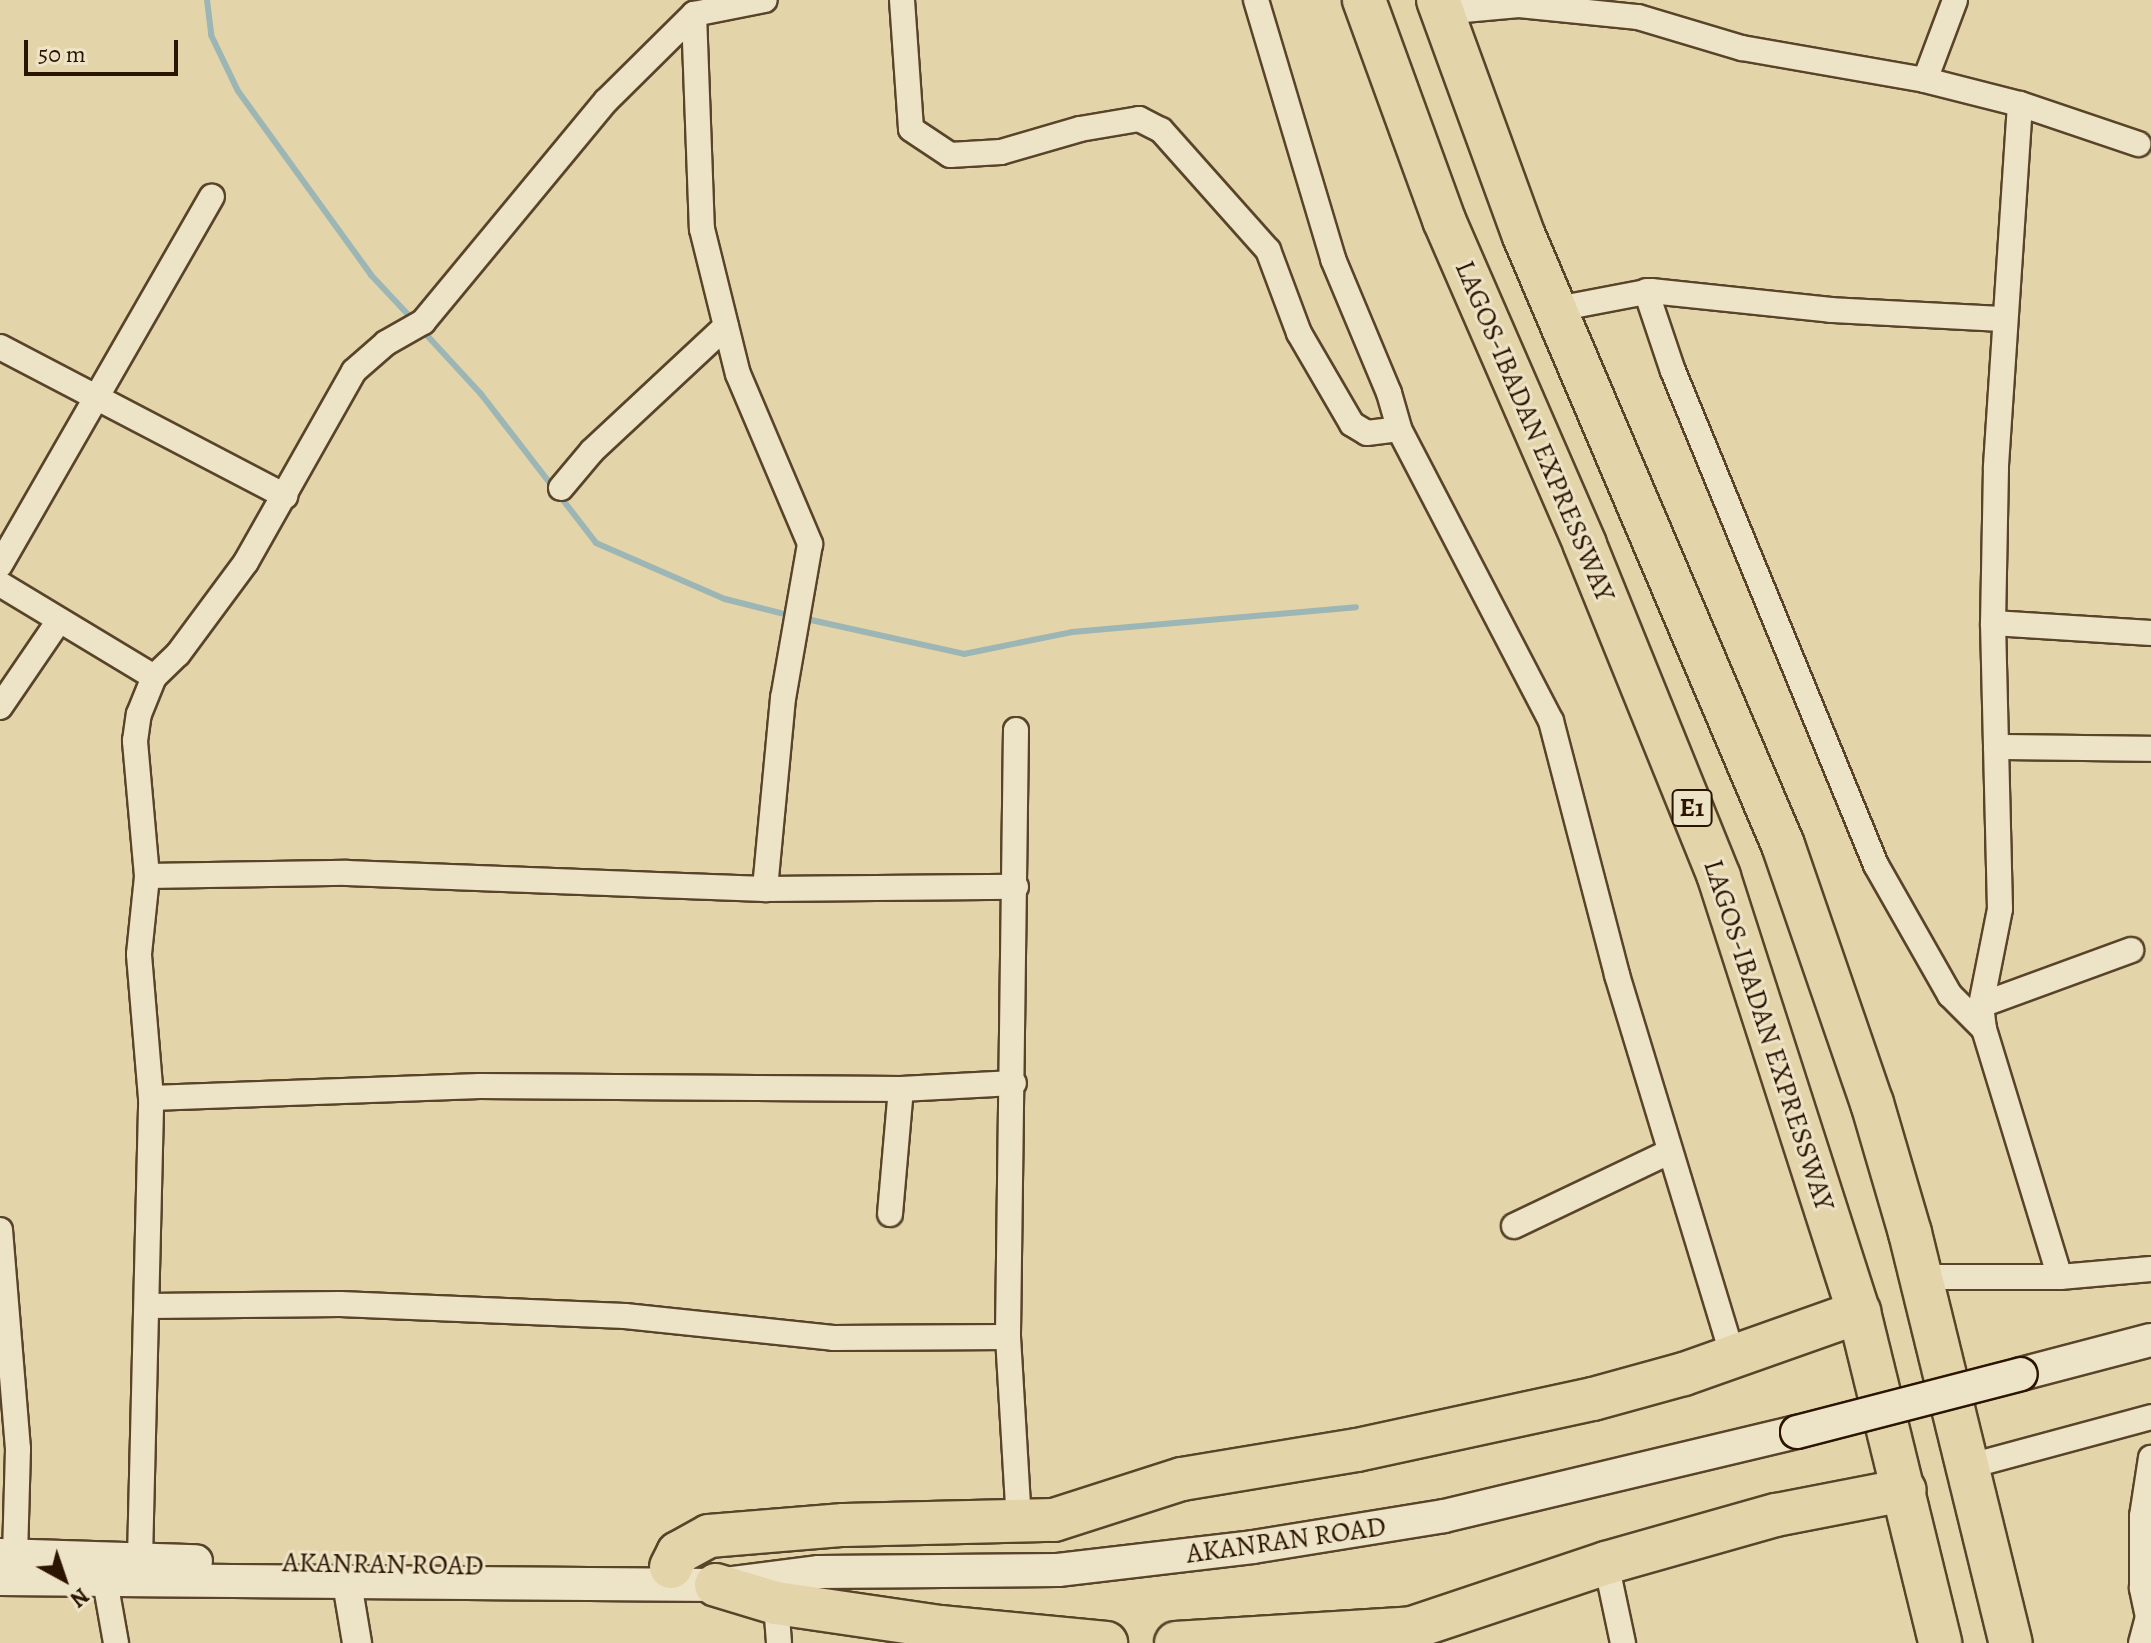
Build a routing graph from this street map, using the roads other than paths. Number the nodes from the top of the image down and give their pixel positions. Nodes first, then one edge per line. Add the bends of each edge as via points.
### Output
1 (765, 0) edge
2 (902, 0) edge
3 (1256, 0) edge
4 (1364, 0) edge
5 (1955, 0) edge
6 (1440, 6) edge
7 (1642, 8) edge
8 (694, 14) junction
9 (1925, 80) junction
10 (2020, 104) junction
11 (2138, 144) dead end
12 (212, 197) dead end
13 (1646, 291) junction
14 (1557, 309) junction
15 (2004, 319) junction
16 (726, 326) junction
17 (0, 347) edge
18 (94, 394) junction
19 (1399, 429) junction
20 (561, 488) dead end
21 (285, 496) junction
22 (0, 565) edge
23 (0, 584) edge
24 (58, 622) junction
25 (1993, 623) junction
26 (2151, 633) edge
27 (154, 677) junction
28 (0, 707) edge
29 (1016, 730) dead end
30 (1996, 747) junction
31 (2151, 749) edge
32 (147, 876) junction
33 (1016, 887) junction
34 (765, 889) junction
35 (2131, 950) dead end
36 (1983, 1017) junction
37 (1014, 1083) junction
38 (901, 1089) junction
39 (151, 1098) junction
40 (1669, 1152) junction
41 (890, 1214) dead end
42 (1514, 1226) dead end
43 (0, 1230) edge
44 (2151, 1269) edge
45 (1922, 1277) junction
46 (2060, 1277) junction
47 (148, 1306) junction
48 (1859, 1312) junction
49 (1008, 1337) junction
50 (2151, 1340) edge
51 (1733, 1357) junction
52 (2151, 1417) edge
53 (2151, 1458) edge
54 (1970, 1466) junction
55 (1905, 1490) junction
56 (1019, 1522) junction
57 (140, 1558) junction
58 (5, 1563) edge
59 (1606, 1563) junction
60 (671, 1567) junction
61 (105, 1581) junction
62 (347, 1583) junction
63 (716, 1585) joint
64 (774, 1608) edge
65 (2150, 1618) edge
66 (1415, 1636) edge
67 (116, 1643) edge
68 (357, 1643) edge
69 (1106, 1643) edge
70 (1176, 1643) edge
71 (1623, 1643) edge
72 (1940, 1643) edge
73 (2011, 1643) edge
74 (2141, 1643) edge

1 - 8 street
2 - 19 street via 911,129 950,155 1001,152 1139,119 1161,130 1268,250 1299,333 1352,424 1367,433
3 - 19 street via 1333,259
4 - 48 highway, LAGOS-IBADAN EXPRESSWAY / E1 via 1444,220 1719,877
5 - 9 street
6 - 7 street
6 - 14 highway
7 - 9 street via 1742,48
8 - 16 street via 702,229
8 - 21 street via 606,101 417,327 386,343 354,371
9 - 10 street
10 - 11 street
10 - 15 street
12 - 18 street
13 - 14 street
13 - 15 street via 1831,310
13 - 36 street via 1673,371 1876,865 1950,995
14 - 45 highway via 1783,845 1872,1103
15 - 25 street
16 - 20 street via 592,451
16 - 34 street via 738,374 810,544 783,698
17 - 18 street
18 - 21 street
18 - 22 street
19 - 40 street via 1551,721
21 - 27 street via 214,608
23 - 24 street
24 - 27 street
24 - 28 street
25 - 26 street
25 - 30 street
27 - 32 street via 135,741
29 - 33 street
30 - 31 street
30 - 36 street via 2000,909
32 - 34 street via 347,873
32 - 39 street via 139,954
33 - 34 street
33 - 37 street
35 - 36 street
36 - 46 street
37 - 38 street
37 - 49 street
38 - 39 street via 480,1086
38 - 41 street
39 - 47 street
40 - 42 street
40 - 51 street
43 - 58 street via 18,1449
44 - 46 street
45 - 46 street
45 - 54 highway
47 - 49 street via 340,1304 625,1316 833,1338
47 - 57 street
48 - 51 highway
48 - 55 highway, LAGOS-IBADAN EXPRESSWAY / E1
49 - 56 street
50 - 64 main road, AKANRAN ROAD, bridge via 1444,1516 1253,1547 1058,1570 819,1572
51 - 56 highway via 1527,1415 1357,1450 1239,1467 1054,1520
52 - 54 street
53 - 65 street via 2142,1516 2142,1588
54 - 73 highway
55 - 59 highway via 1776,1515
55 - 72 highway, LAGOS-IBADAN EXPRESSWAY / E1
56 - 60 highway via 844,1525 709,1536 678,1553
57 - 58 main road, AKANRAN ROAD
57 - 60 main road, AKANRAN ROAD
58 - 61 main road, AKANRAN ROAD
59 - 66 highway
59 - 71 street
60 - 64 main road, AKANRAN ROAD via 722,1567
61 - 62 main road, AKANRAN ROAD
61 - 67 street
62 - 63 main road, AKANRAN ROAD
62 - 68 street
63 - 64 highway
64 - 69 highway
65 - 74 street
66 - 70 highway

